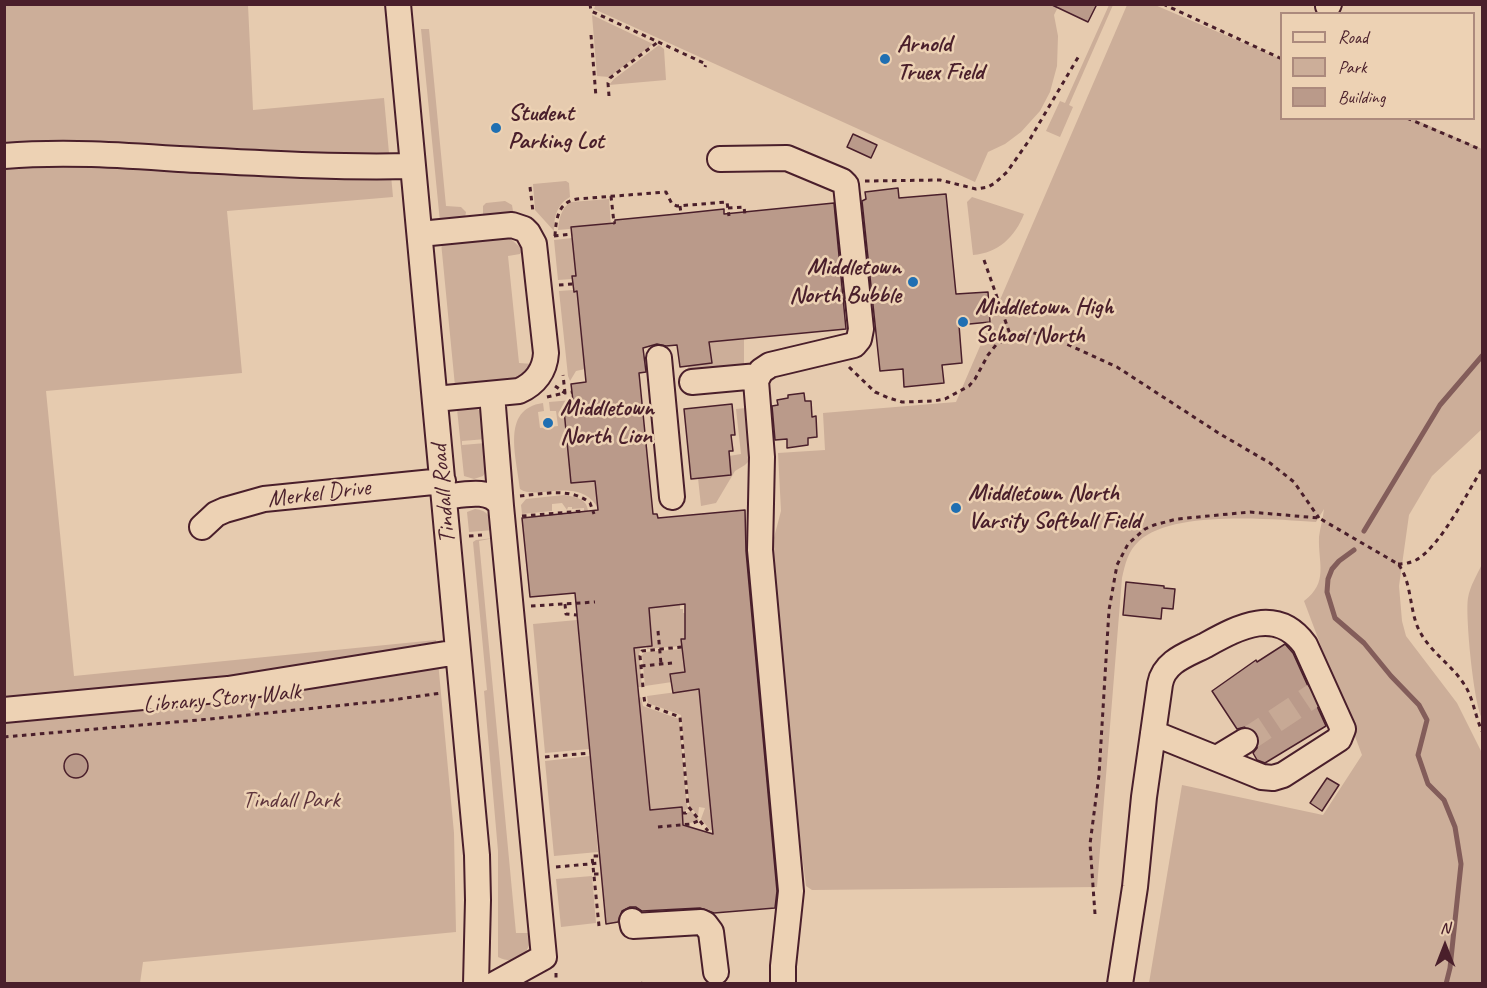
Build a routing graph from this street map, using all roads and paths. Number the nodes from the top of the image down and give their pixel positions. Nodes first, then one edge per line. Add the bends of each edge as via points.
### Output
1 (398, 4) edge
2 (590, 4) edge
3 (1163, 4) edge
4 (591, 34) dead end
5 (658, 42) junction
6 (1080, 54) dead end
7 (1280, 59) edge
8 (705, 67) dead end
9 (609, 96) dead end
10 (596, 97) dead end
11 (1412, 120) edge
12 (1482, 150) edge
13 (4, 156) edge
14 (720, 159) dead end
15 (413, 166) junction
16 (846, 185) junction
17 (530, 187) dead end
18 (611, 196) junction
19 (680, 206) junction
20 (728, 208) junction
21 (681, 213) dead end
22 (745, 215) dead end
23 (535, 216) dead end
24 (729, 216) dead end
25 (615, 222) dead end
26 (420, 234) junction
27 (572, 234) dead end
28 (555, 236) junction
29 (549, 237) dead end
30 (984, 260) dead end
31 (573, 284) dead end
32 (554, 286) dead end
33 (1011, 337) junction
34 (834, 350) junction
35 (659, 358) dead end
36 (758, 376) junction
37 (678, 383) junction
38 (550, 384) dead end
39 (572, 392) dead end
40 (492, 394) junction
41 (435, 399) junction
42 (1482, 469) edge
43 (444, 489) junction
44 (672, 497) dead end
45 (511, 506) junction
46 (582, 511) dead end
47 (594, 514) dead end
48 (1319, 518) junction
49 (202, 527) dead end
50 (1398, 564) junction
51 (595, 602) dead end
52 (565, 604) junction
53 (527, 607) dead end
54 (577, 615) dead end
55 (658, 631) dead end
56 (682, 647) dead end
57 (660, 650) junction
58 (458, 652) junction
59 (672, 663) dead end
60 (661, 664) junction
61 (641, 666) junction
62 (643, 687) dead end
63 (443, 693) dead end
64 (644, 697) dead end
65 (4, 710) edge
66 (1482, 731) edge
67 (1153, 733) junction
68 (4, 737) edge
69 (1245, 741) tunnel mouth
70 (590, 753) dead end
71 (540, 757) dead end
72 (1217, 758) junction
73 (690, 809) junction
74 (682, 813) dead end
75 (700, 820) junction
76 (658, 826) dead end
77 (708, 831) dead end
78 (599, 856) dead end
79 (600, 863) dead end
80 (592, 864) junction
81 (551, 867) dead end
82 (594, 874) junction
83 (601, 874) dead end
84 (1095, 914) dead end
85 (632, 921) dead end
86 (599, 926) dead end
87 (716, 972) dead end
88 (1121, 974) edge
89 (783, 975) edge
90 (643, 983) edge
91 (476, 984) edge
92 (495, 984) edge
93 (638, 984) edge

1 - 15 street, Tindall Road
2 - 5 path via 591,11
3 - 7 path
4 - 10 path
5 - 8 path via 706,64
5 - 9 path via 610,78
6 - 16 path via 1019,156 1002,178 988,187 976,189 928,179
11 - 12 path
13 - 15 street via 74,153 293,165
14 - 16 street via 787,159
15 - 26 street, Tindall Road
16 - 34 street via 861,333 854,345
17 - 23 path
18 - 19 path via 666,192 672,204
18 - 25 path
18 - 28 path via 566,202 558,214
19 - 20 path via 727,202
19 - 21 path
20 - 22 path via 744,207
20 - 24 path
26 - 40 street via 512,225 524,229 532,238 545,364 539,376 524,389
26 - 41 street, Tindall Road
27 - 28 path
28 - 29 path
30 - 33 path
31 - 32 path
33 - 34 path via 996,345 969,386 934,401 902,402 875,392
33 - 48 path via 1038,333 1118,367 1284,473
34 - 36 street via 770,365
35 - 37 street
36 - 37 street
36 - 89 street via 762,458 760,550 791,891
37 - 44 street
38 - 39 path via 565,393
40 - 41 street
40 - 45 street
41 - 43 street, Tindall Road
42 - 50 path via 1432,546 1415,560
43 - 45 street, Merkel Drive via 490,495
43 - 49 street, Merkel Drive via 264,499 216,514
43 - 58 street, Tindall Road
45 - 46 path
45 - 47 path via 548,493 573,494 590,503
45 - 92 street via 544,957
48 - 50 path
48 - 84 path via 1250,512 1178,519 1145,529 1122,553 1109,610 1099,775 1090,844
50 - 66 path via 1419,631 1463,682
51 - 52 path
52 - 53 path
52 - 54 path via 566,614
55 - 57 path
56 - 57 path
57 - 60 path
57 - 61 path via 644,649
58 - 65 street via 228,689
58 - 91 street, Tindall Road via 477,855
59 - 60 path
60 - 61 path
61 - 62 path
63 - 68 path, Library Story Walk
64 - 73 path via 645,704 680,717
67 - 72 street
67 - 72 street via 1160,684 1167,667 1239,627 1270,623 1293,632 1305,645 1320,692 1342,725 1341,736 1282,776 1273,778
67 - 88 street
69 - 72 street
70 - 71 path
73 - 74 path
73 - 75 path
75 - 76 path
75 - 77 path
78 - 80 path via 592,856
79 - 80 path
80 - 81 path
80 - 82 path
82 - 83 path
82 - 86 path
85 - 87 street via 633,926 695,921 705,924 711,932
90 - 93 path

